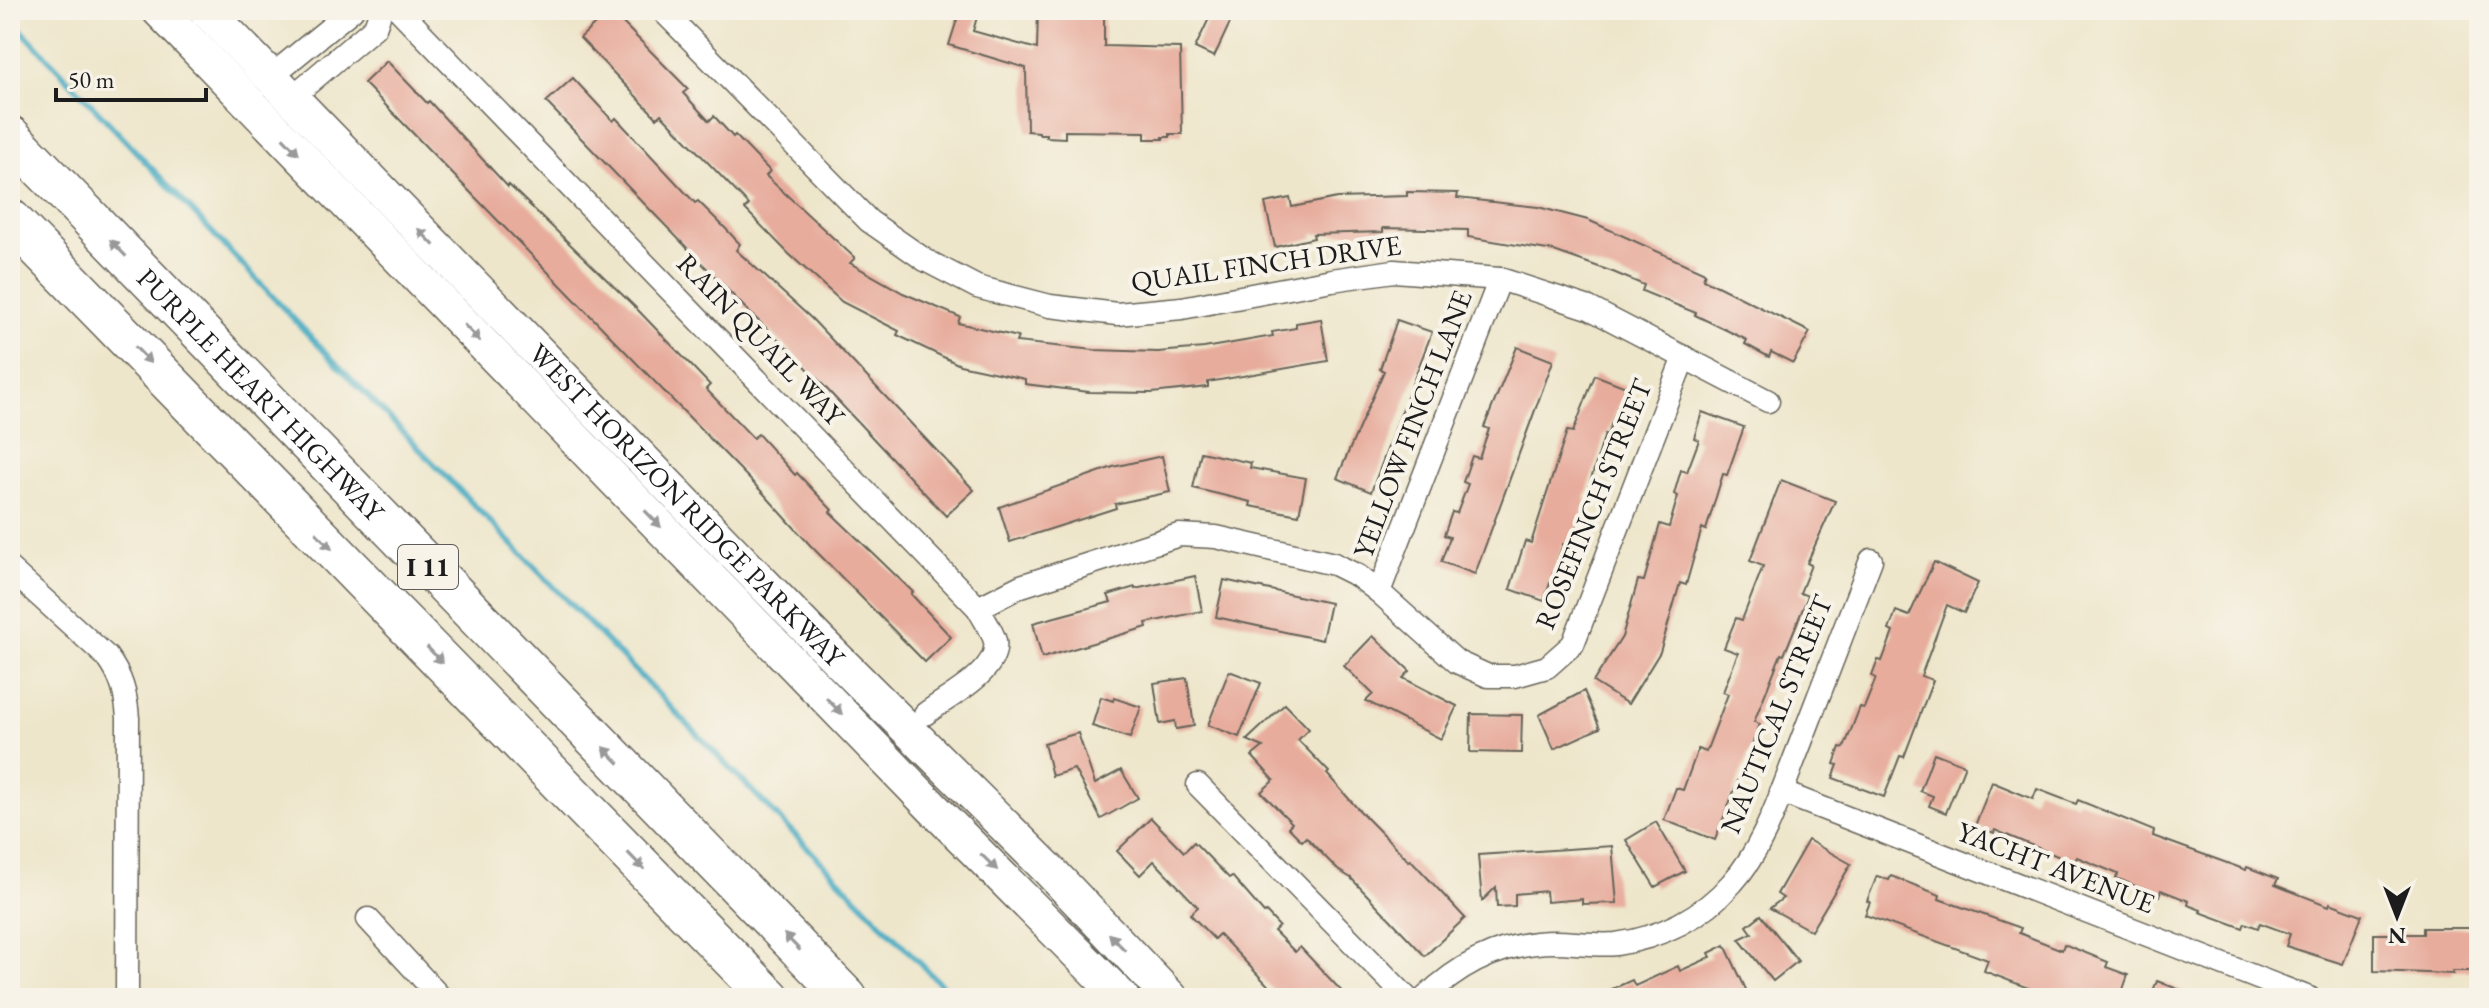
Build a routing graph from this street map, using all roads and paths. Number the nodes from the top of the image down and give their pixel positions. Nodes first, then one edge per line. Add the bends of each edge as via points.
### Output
1 (159, 10) edge
2 (177, 10) edge
3 (206, 10) edge
4 (352, 10) edge
5 (381, 10) edge
6 (399, 10) edge
7 (662, 10) edge
8 (281, 88) junction
9 (10, 136) edge
10 (10, 219) edge
11 (1500, 279) junction
12 (1684, 357) junction
13 (1768, 401) dead end
14 (1871, 560) dead end
15 (10, 569) edge
16 (1379, 592) junction
17 (978, 608) junction
18 (918, 724) junction
19 (1198, 785) dead end
20 (1781, 792) junction
21 (933, 808) junction
22 (368, 919) dead end
23 (127, 998) edge
24 (441, 998) edge
25 (770, 998) edge
26 (847, 998) edge
27 (1122, 998) edge
28 (1171, 998) edge
29 (1407, 998) edge
30 (1425, 998) edge
31 (2309, 998) edge

1 -> 21 main road, WEST HORIZON RIDGE PARKWAY
2 - 8 main road via 262,96 280,102
3 - 8 main road, WEST HORIZON RIDGE PARKWAY
4 - 8 street
5 - 8 street via 375,27
6 - 17 street, RAIN QUAIL WAY
7 - 11 street, QUAIL FINCH DRIVE via 869,221 925,260 977,287 1050,306 1117,314 1182,308 1394,271
18 -> 8 main road, WEST HORIZON RIDGE PARKWAY via 885,708
26 -> 9 highway, PURPLE HEART HIGHWAY / I 11
10 -> 25 highway, PURPLE HEART HIGHWAY / I 11
11 - 12 street, QUAIL FINCH DRIVE via 1589,308
11 - 16 street, YELLOW FINCH LANE
12 - 13 street, QUAIL FINCH DRIVE
12 - 16 street, ROSEFINCH STREET via 1573,644 1547,667 1515,676 1488,676 1457,662
14 - 20 street, NAUTICAL STREET
15 - 23 street via 107,657 125,692
16 - 17 street via 1334,564 1216,537 1179,535 1021,586
17 - 18 street, RAIN QUAIL WAY via 995,639 995,656 988,668
18 - 21 main road via 908,753
28 -> 18 main road, WEST HORIZON RIDGE PARKWAY
19 - 29 street
20 - 30 street, NAUTICAL STREET via 1748,863 1695,915 1646,938 1614,944 1557,942 1507,948 1453,973
20 - 31 street, YACHT AVENUE
21 -> 27 main road, WEST HORIZON RIDGE PARKWAY
22 - 24 street

